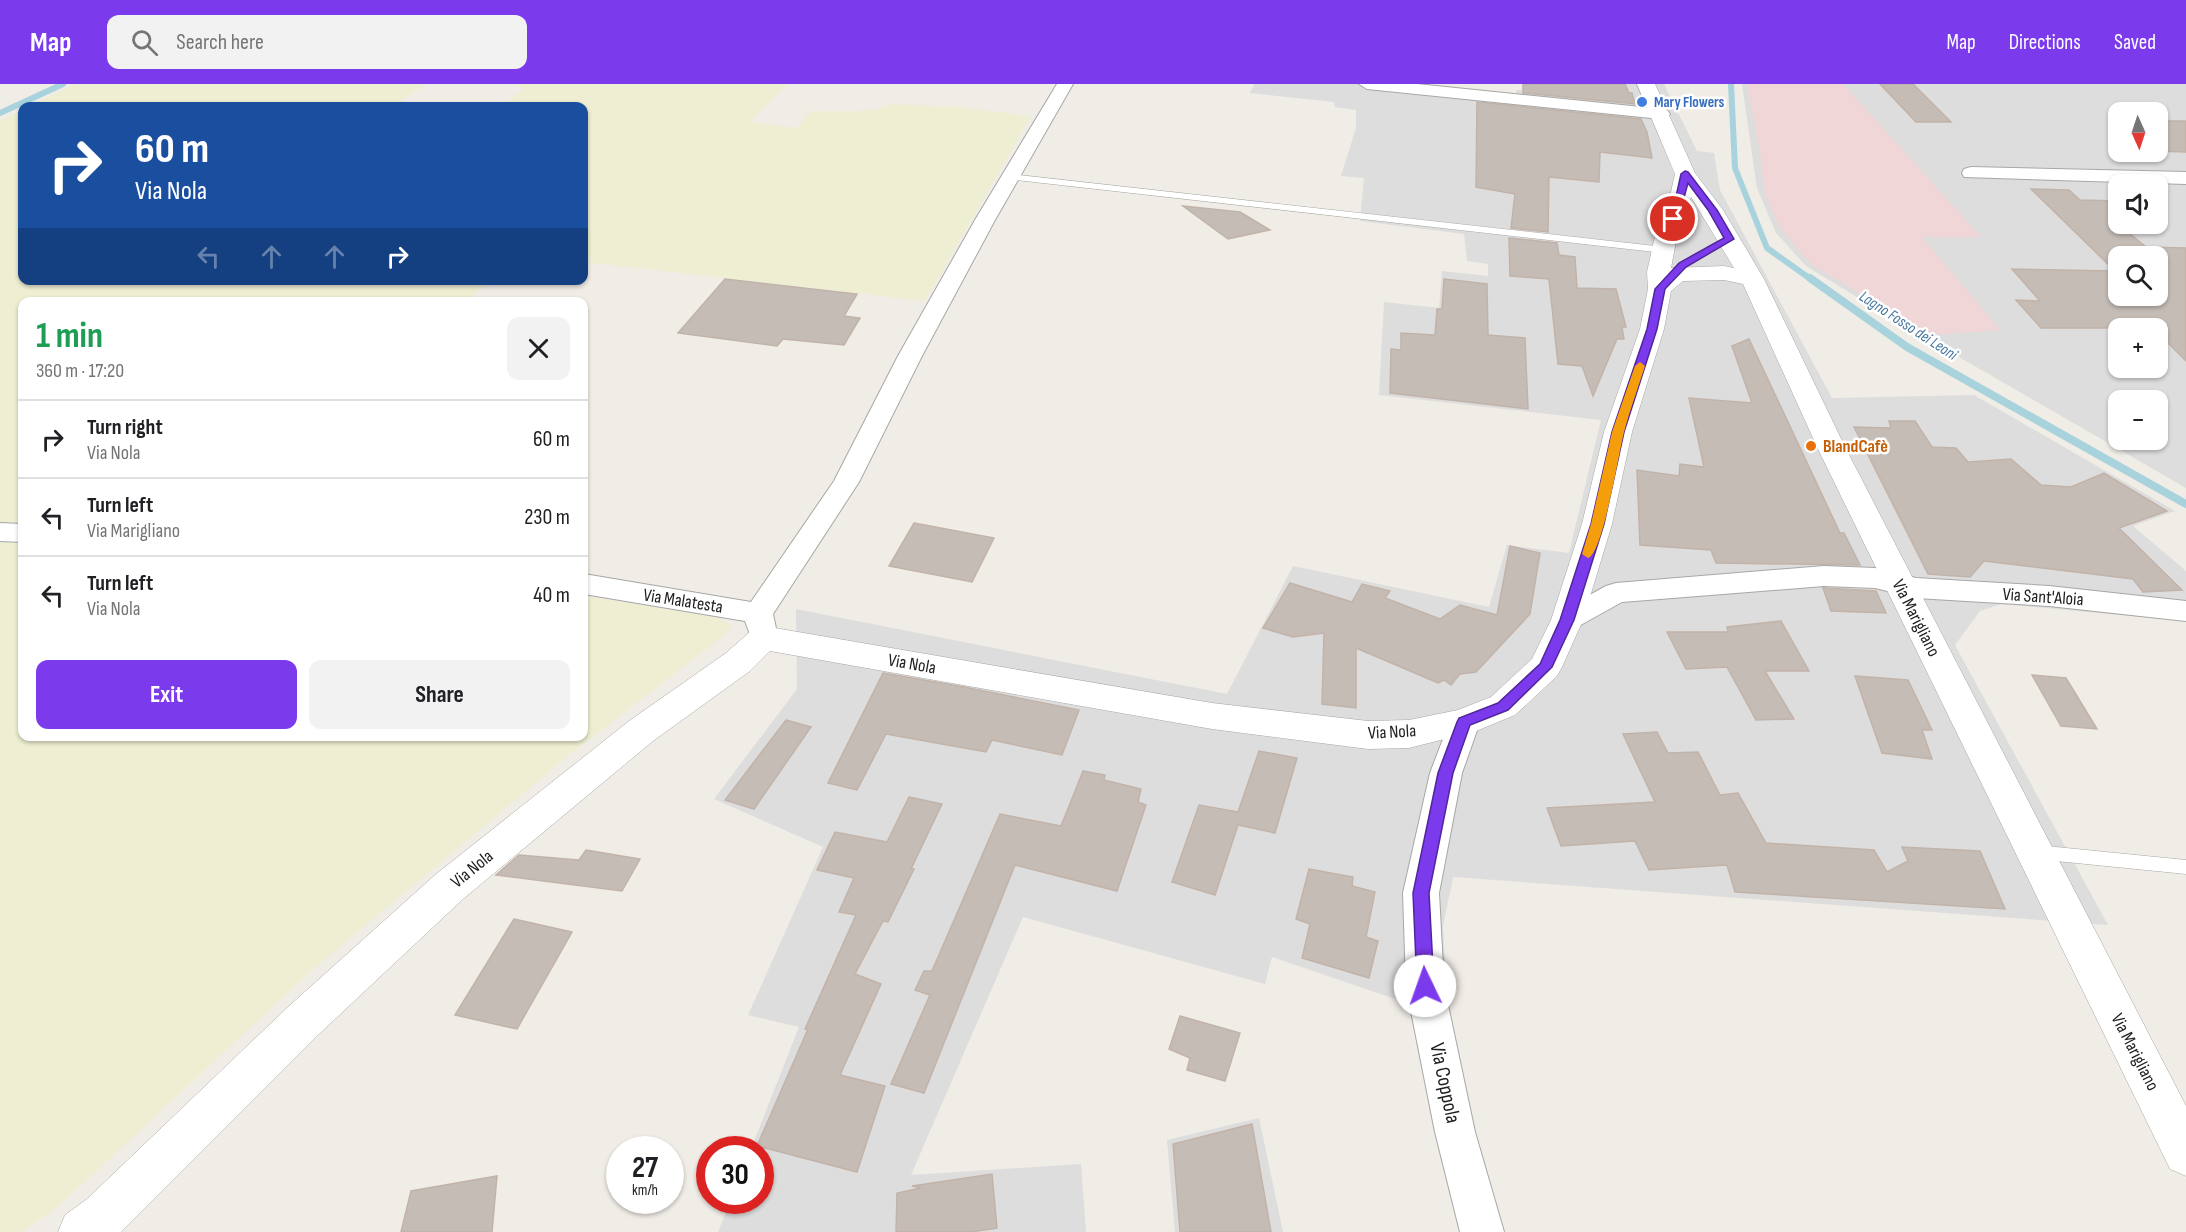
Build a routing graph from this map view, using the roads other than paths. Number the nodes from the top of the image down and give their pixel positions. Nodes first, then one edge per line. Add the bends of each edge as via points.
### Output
1 (1065, 84) edge
2 (1367, 84) edge
3 (1646, 84) edge
4 (1661, 114) junction
5 (1971, 173) dead end
6 (1685, 174) junction
7 (1010, 177) junction
8 (2186, 178) edge
9 (1711, 239) junction
10 (1665, 243) junction
11 (1752, 279) junction
12 (1668, 281) junction
13 (0, 532) edge
14 (18, 533) edge
15 (588, 585) edge
16 (1900, 586) junction
17 (2186, 611) edge
18 (1567, 620) junction
19 (760, 626) junction
20 (1464, 722) junction
21 (2033, 852) junction
22 (2186, 867) edge
23 (2186, 1153) edge
24 (82, 1232) edge
25 (1482, 1232) edge

1 - 7 street
2 - 4 street
3 - 4 street, Via Marigliano
4 - 6 street, Via Marigliano
5 - 8 street
6 - 9 street, Via Marigliano via 1712,210
6 - 10 street, Via Nola
7 - 10 lane
7 - 19 street via 910,356 846,482
9 - 10 street
9 - 11 street, Via Marigliano
9 - 12 street
10 - 12 street, Via Nola via 1659,272
11 - 12 street via 1724,273
11 - 16 street, Via Marigliano
12 - 18 street, Via Nola via 1618,432 1598,524
13 - 14 street
15 - 19 street, Via Malatesta
16 - 17 street, Via Sant'Aloia via 2049,596
16 - 18 street, Via Sant'Aloia via 1875,578 1824,576 1616,593
16 - 21 street, Via Marigliano
18 - 20 street, Via Nola via 1545,667 1503,706
19 - 20 street, Via Nola via 1212,716 1368,735 1409,734
19 - 24 street, Via Nola via 738,662 641,731 449,887 303,1021 104,1216
20 - 25 street, Via Coppola via 1446,773 1421,893 1425,986 1455,1132
21 - 22 lane
21 - 23 street, Via Marigliano

